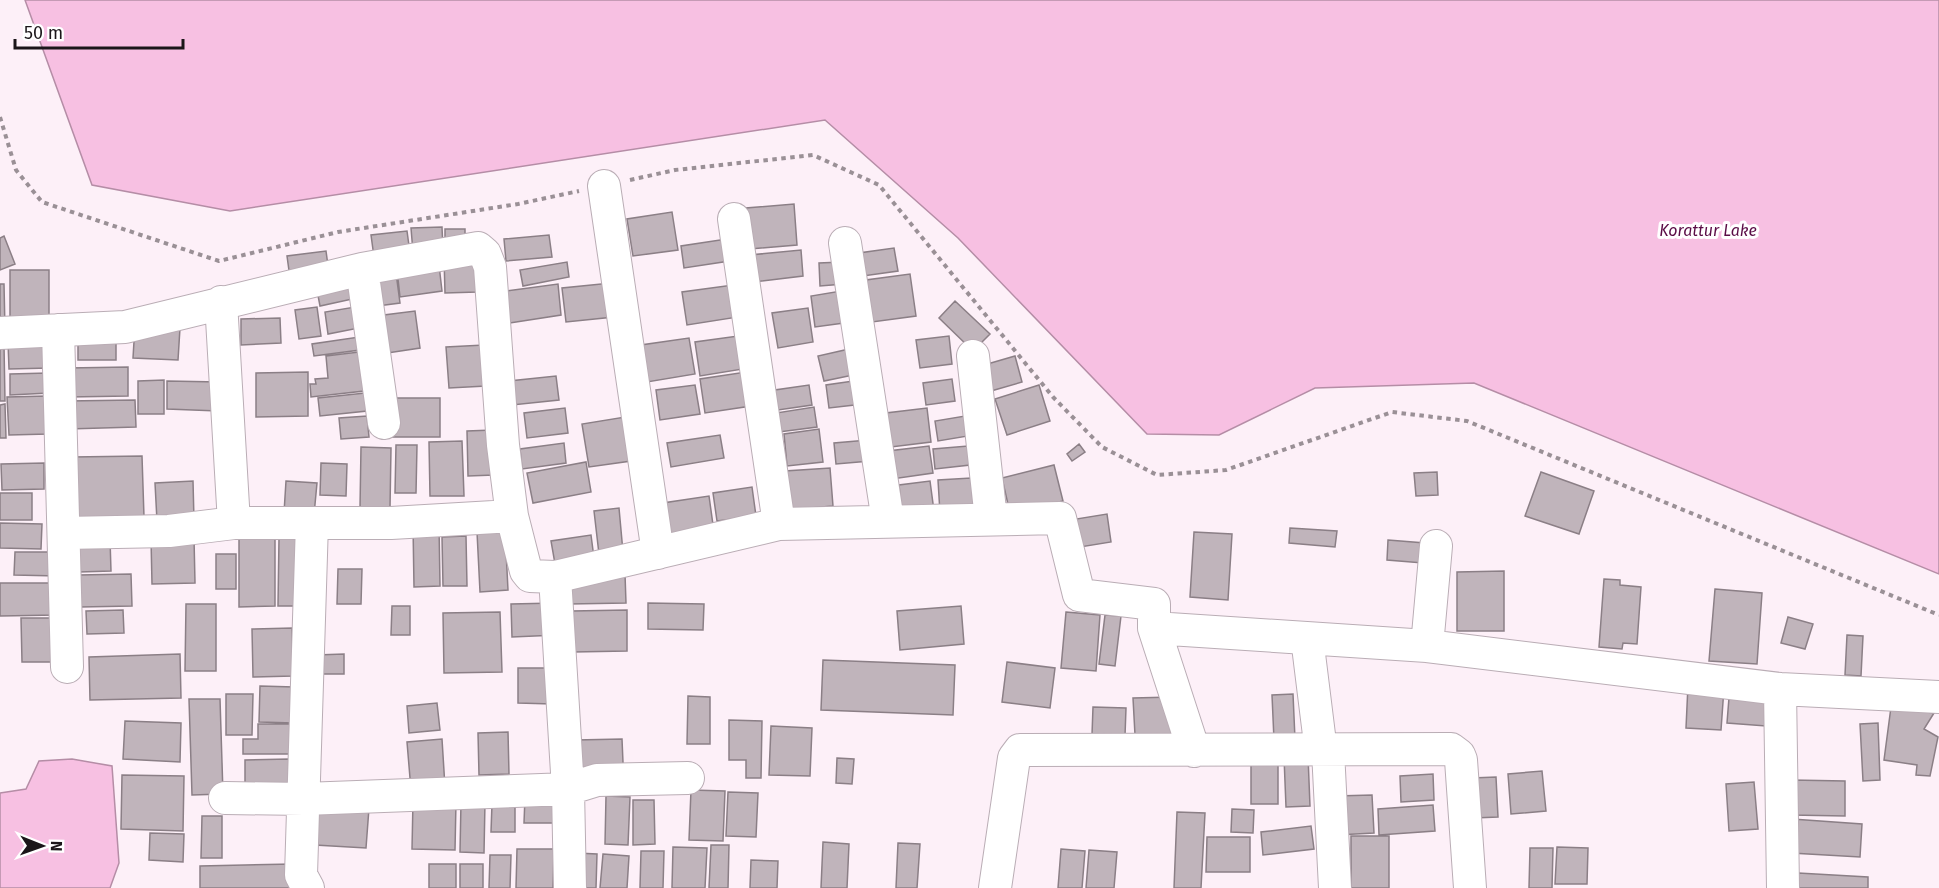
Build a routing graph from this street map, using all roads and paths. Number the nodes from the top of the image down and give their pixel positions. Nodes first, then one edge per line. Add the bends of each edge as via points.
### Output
1 (604, 186) dead end
2 (734, 219) dead end
3 (845, 243) dead end
4 (362, 268) junction
5 (221, 302) junction
6 (58, 330) junction
7 (0, 333) edge
8 (973, 356) dead end
9 (384, 423) dead end
10 (512, 516) junction
11 (991, 519) junction
12 (888, 521) junction
13 (234, 523) junction
14 (312, 523) junction
15 (779, 524) junction
16 (64, 533) junction
17 (1436, 546) dead end
18 (658, 553) junction
19 (555, 577) junction
20 (1154, 628) junction
21 (1307, 638) junction
22 (1427, 646) junction
23 (67, 667) dead end
24 (1780, 689) junction
25 (1939, 697) edge
26 (1194, 751) junction
27 (1324, 751) junction
28 (688, 778) dead end
29 (568, 789) junction
30 (225, 798) dead end
31 (304, 799) junction
32 (308, 888) edge
33 (570, 888) edge
34 (995, 888) edge
35 (1335, 888) edge
36 (1470, 888) edge
37 (1783, 888) edge

1 - 18 street
2 - 15 street
3 - 12 street
4 - 5 street
4 - 9 street
4 - 10 street via 478,248 485,254 490,267
5 - 6 street via 125,327
5 - 13 street
6 - 7 street
6 - 16 street
8 - 11 street
10 - 14 street
10 - 19 street via 526,571 536,578
11 - 12 street
11 - 20 street via 1060,518 1079,595 1155,604
12 - 15 street
13 - 14 street
13 - 16 street via 169,531
14 - 31 street
15 - 18 street
16 - 23 street
17 - 22 street
18 - 19 street
19 - 29 street
20 - 21 street
20 - 26 street
21 - 22 street
21 - 27 street
22 - 24 street
24 - 25 street
24 - 37 street
26 - 27 street
26 - 34 street via 1020,750 1014,758
27 - 35 street
27 - 36 street via 1456,752 1461,760
28 - 29 street via 597,780
29 - 31 street
29 - 33 street
30 - 31 street
31 - 32 street via 302,875

